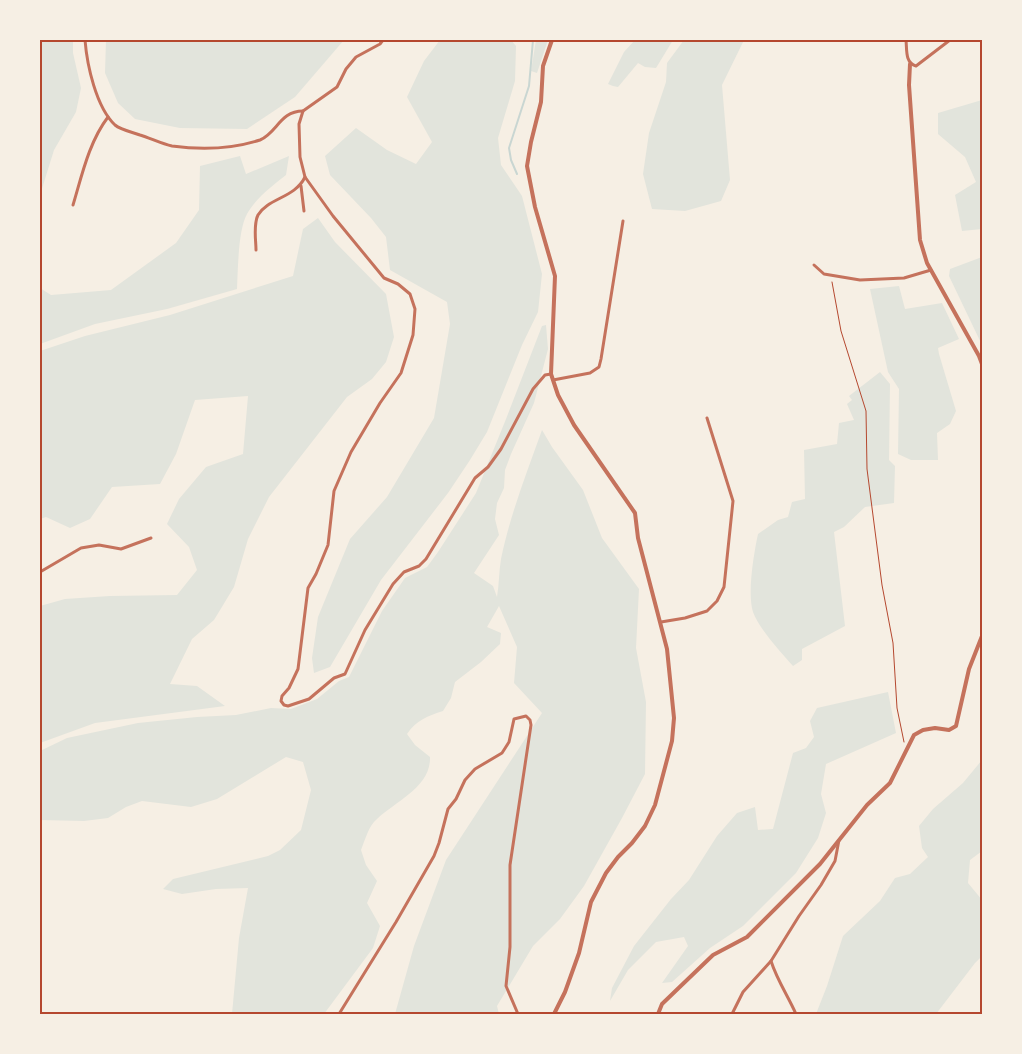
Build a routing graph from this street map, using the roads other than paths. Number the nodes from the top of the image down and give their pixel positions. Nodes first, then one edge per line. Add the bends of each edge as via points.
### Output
1 (85, 40) edge
2 (383, 40) edge
3 (552, 40) edge
4 (906, 40) edge
5 (950, 40) edge
6 (910, 64) junction
7 (303, 111) junction
8 (108, 117) junction
9 (305, 177) junction
10 (301, 186) junction
11 (73, 205) dead end
12 (304, 211) dead end
13 (623, 221) dead end
14 (256, 250) dead end
15 (814, 265) dead end
16 (931, 270) junction
17 (982, 361) edge
18 (551, 374) junction
19 (553, 380) junction
20 (707, 418) dead end
21 (151, 538) dead end
22 (40, 572) edge
23 (661, 622) junction
24 (982, 636) edge
25 (840, 839) junction
26 (771, 961) junction
27 (339, 1014) edge
28 (518, 1014) edge
29 (554, 1014) edge
30 (658, 1014) edge
31 (732, 1014) edge
32 (796, 1014) edge

1 - 8 street via 86,60 103,111
2 - 7 street via 356,57 337,87
3 - 18 street via 543,66 542,102 528,166 535,207 555,276
4 - 6 street
5 - 6 street via 916,66
6 - 16 street via 920,240
7 - 8 street via 294,111 263,138 242,146 212,148 171,146 116,126
7 - 9 street via 299,124 300,157
8 - 11 street via 93,140
9 - 10 street
9 - 18 street via 384,278 410,294 414,309 413,335 401,373 351,452 334,491 328,545 308,588 298,669 282,696 284,705 309,698 334,678 345,674 365,630 393,584 404,572 426,559 474,478 488,467 501,449 533,389 545,375
10 - 12 street
10 - 14 street via 265,207 258,216
13 - 19 street via 599,368 590,373
15 - 16 street via 824,274 860,280 904,278
16 - 17 street
18 - 19 street
19 - 23 street via 574,425 635,513 638,538
20 - 23 street via 733,501 724,587 707,611
21 - 22 street via 121,549 99,545 81,548
23 - 29 street via 674,718 672,741 655,805 632,843 606,873 591,902 579,952
24 - 25 street via 969,669 956,726 949,730 923,730 914,735 890,783 867,805
25 - 26 street via 836,861
25 - 30 street via 820,864 747,937 713,955 662,1004
26 - 31 street via 743,992
26 - 32 street
27 - 28 street via 434,856 448,809 465,780 474,769 502,753 509,742 514,719 526,716 531,725 510,865 510,947 506,986

